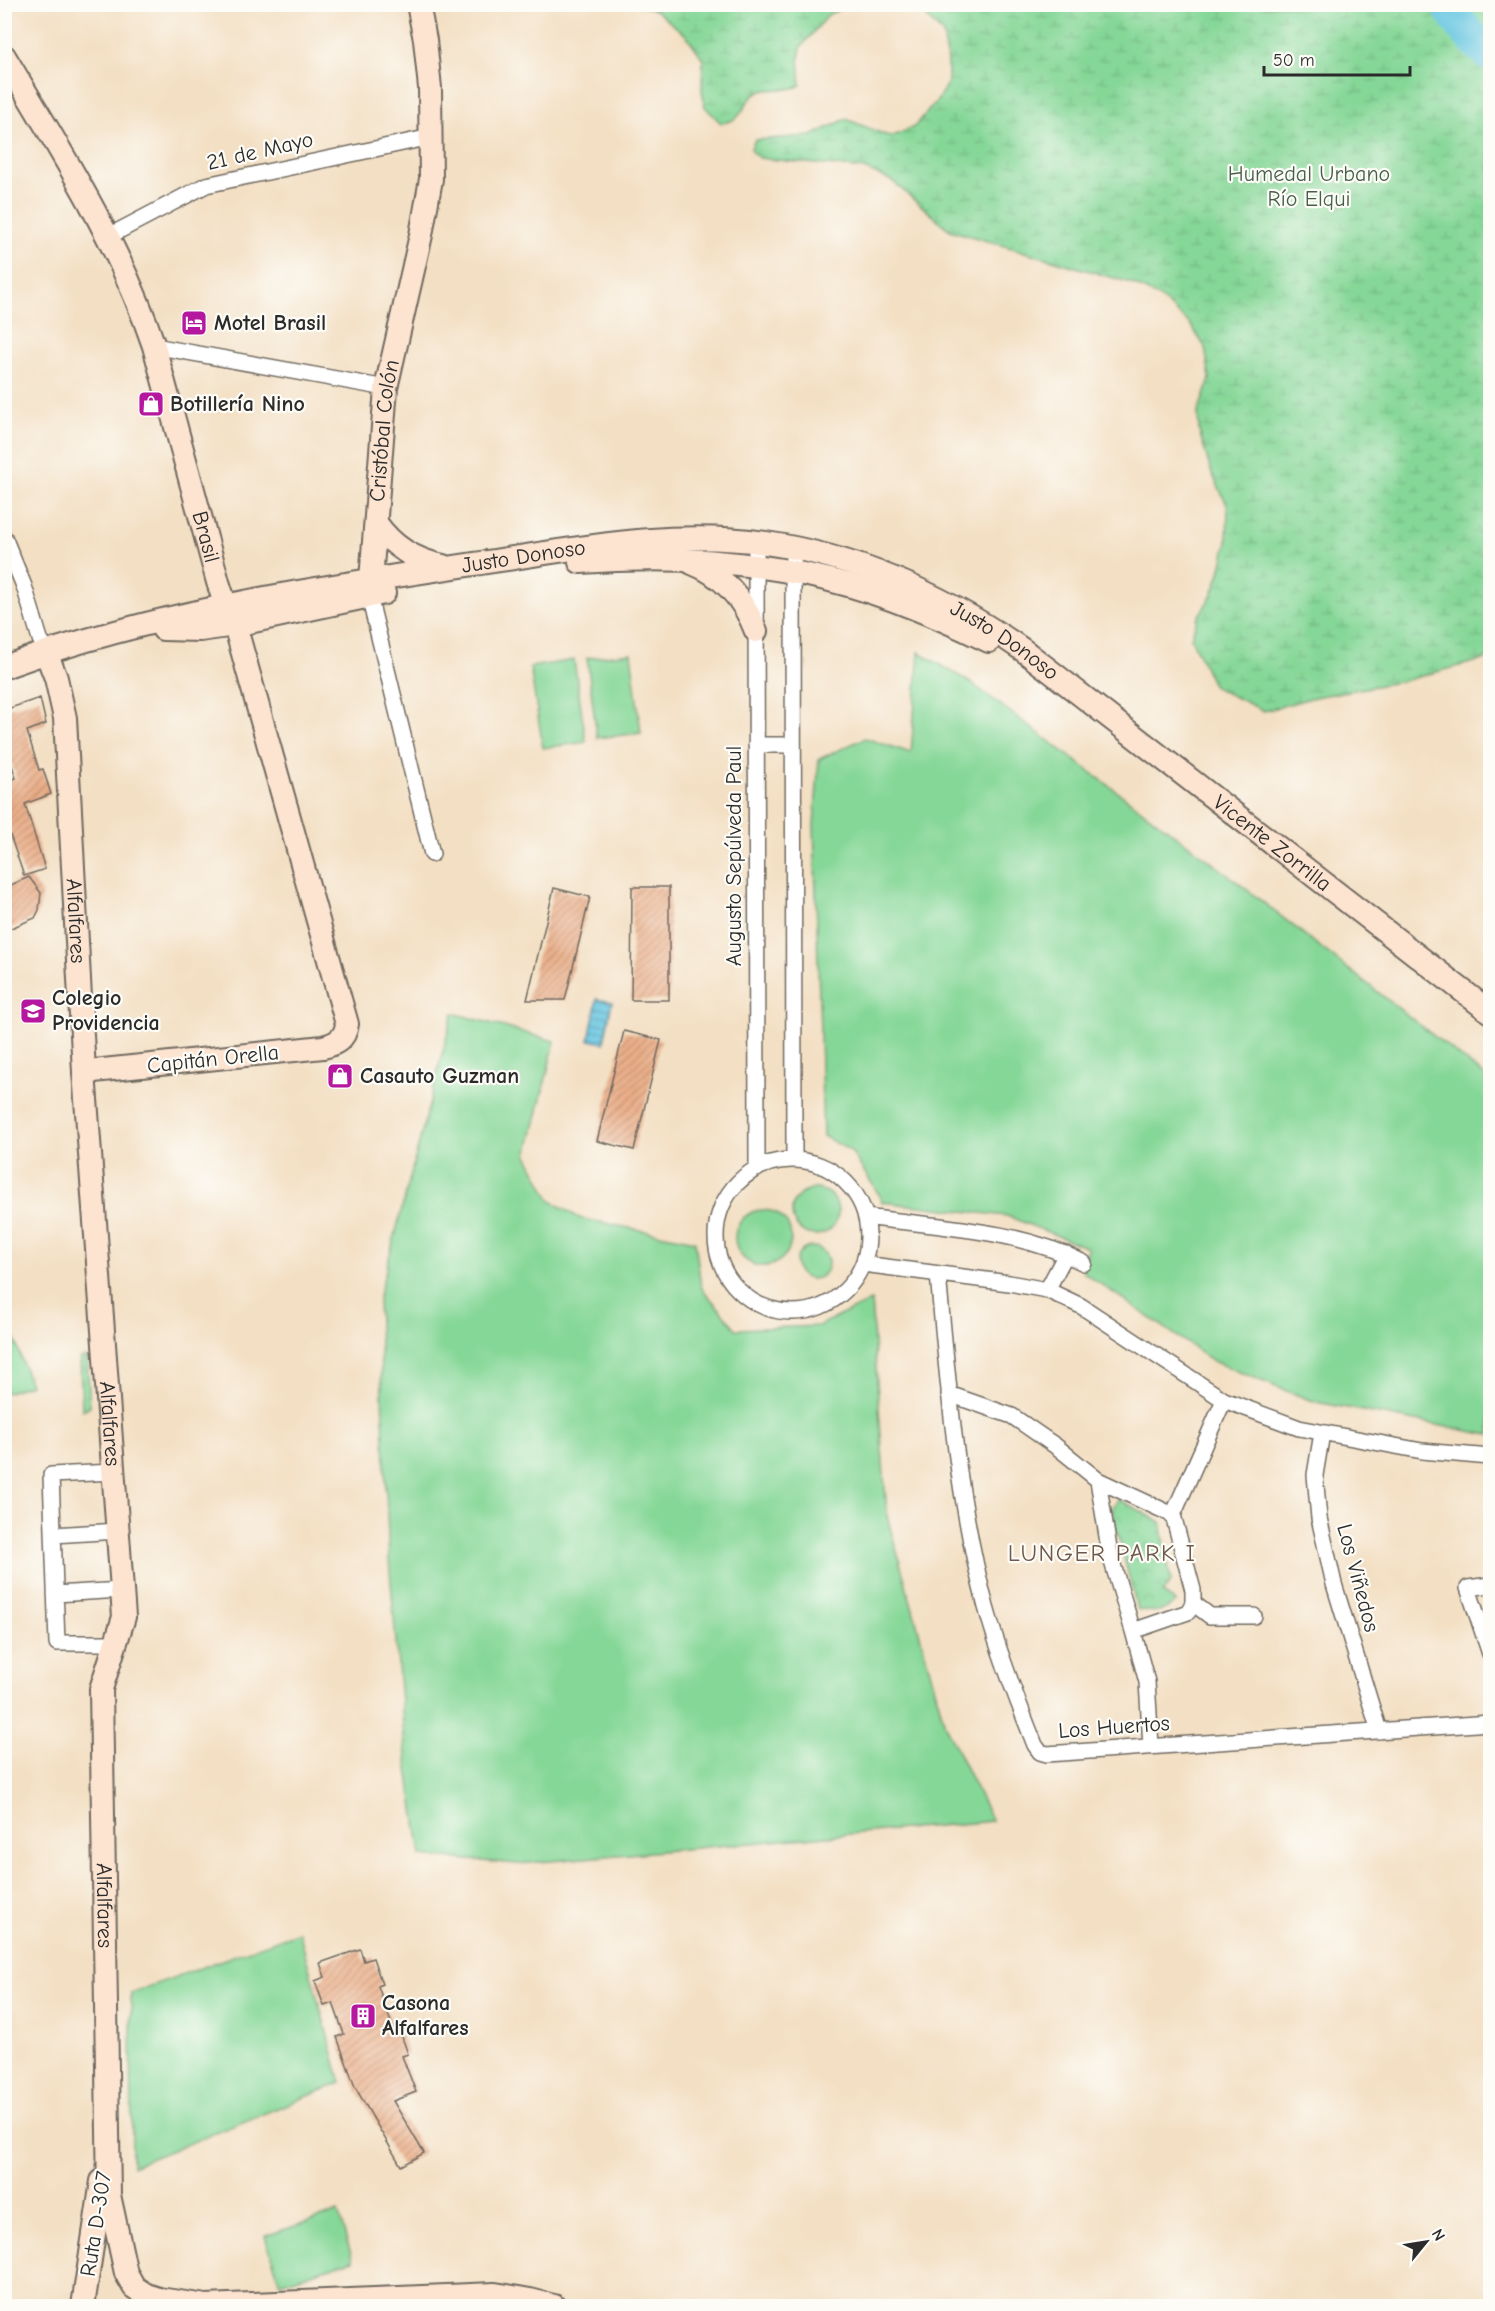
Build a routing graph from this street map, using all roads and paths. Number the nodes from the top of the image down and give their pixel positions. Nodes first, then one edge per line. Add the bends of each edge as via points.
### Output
1 (418, 4) edge
2 (4, 56) edge
3 (431, 136) junction
4 (109, 236) junction
5 (154, 346) junction
6 (386, 388) junction
7 (376, 524) junction
8 (4, 537) edge
9 (756, 542) junction
10 (793, 548) junction
11 (679, 559) junction
12 (465, 565) junction
13 (756, 567) junction
14 (793, 573) junction
15 (370, 588) junction
16 (230, 616) junction
17 (756, 631) junction
18 (46, 652) junction
19 (4, 667) edge
20 (1054, 675) junction
21 (756, 745) junction
22 (793, 745) junction
23 (432, 854) dead end
24 (1491, 1012) edge
25 (341, 1040) joint
26 (84, 1072) junction
27 (794, 1160) junction
28 (757, 1169) junction
29 (866, 1216) junction
30 (1066, 1254) junction
31 (1084, 1263) dead end
32 (863, 1264) junction
33 (938, 1274) junction
34 (1047, 1290) junction
35 (949, 1394) junction
36 (1224, 1400) junction
37 (1322, 1433) junction
38 (1491, 1457) edge
39 (114, 1472) junction
40 (1098, 1480) junction
41 (1173, 1515) junction
42 (118, 1531) junction
43 (53, 1534) junction
44 (1491, 1585) edge
45 (122, 1590) junction
46 (55, 1594) junction
47 (1193, 1603) junction
48 (1254, 1616) dead end
49 (1133, 1630) junction
50 (116, 1642) junction
51 (1491, 1654) edge
52 (1491, 1723) edge
53 (1379, 1731) junction
54 (1151, 1746) junction
55 (109, 2141) junction
56 (206, 2306) edge
57 (83, 2307) edge
58 (554, 2307) edge

1 - 3 street, Cristóbal Colón via 430,88
2 - 4 street, Brasil
3 - 4 street, 21 de Mayo via 206,185
3 - 6 street, Cristóbal Colón via 422,235
4 - 5 street, Brasil
5 - 6 street
5 - 16 street, Brasil
6 - 7 street, Cristóbal Colón
7 - 12 street via 396,546 419,559 442,566
7 - 15 street, Cristóbal Colón
8 - 18 street
9 - 10 street, Justo Donoso
9 - 12 street, Justo Donoso via 657,539
9 - 13 street, Augusto Sepúlveda Paul
10 - 14 street
10 - 20 street, Justo Donoso via 847,561 921,589 990,627
11 - 13 street, Justo Donoso
11 - 15 street, Justo Donoso via 606,560
11 - 17 street via 726,584 744,605
12 - 15 street, Justo Donoso
13 - 14 street, Justo Donoso
13 - 17 street, Augusto Sepúlveda Paul
14 - 20 street, Justo Donoso via 850,587 933,616
14 - 22 street
15 - 16 street, Justo Donoso
15 - 23 street, Cristóbal Colón
16 - 18 street, Justo Donoso via 200,630 124,628
16 - 25 street, Brasil via 347,1024
17 - 21 street, Augusto Sepúlveda Paul
18 - 19 street, Justo Donoso
18 - 26 street, Alfalfares via 65,718
20 - 24 street, Vicente Zorrilla
21 - 22 street
21 - 28 street, Augusto Sepúlveda Paul
22 - 27 street
25 - 26 street, Capitán Orella via 323,1047
26 - 39 street, Alfalfares
27 - 28 street via 768,1163
27 - 29 street via 820,1165 840,1177 856,1195
28 - 32 street via 728,1195 718,1219 717,1246 725,1271 741,1292 763,1308 789,1312 812,1309 834,1300 852,1284
29 - 30 street via 988,1234
29 - 32 street via 868,1240
30 - 31 street
30 - 34 street
32 - 33 street
33 - 34 street
33 - 35 street, Los Huertos
34 - 36 street via 1081,1306
35 - 40 street via 1012,1416
35 - 54 street, Los Huertos via 959,1476 986,1606 1007,1675 1035,1745 1047,1754
36 - 37 street
36 - 41 street
37 - 38 street via 1422,1451
37 - 53 street, Los Viñedos via 1315,1475 1319,1518 1334,1584
39 - 42 street, Alfalfares
39 - 43 street via 51,1475
40 - 41 street
40 - 49 street via 1110,1555
41 - 47 street
42 - 43 street
42 - 45 street, Alfalfares
43 - 46 street
44 - 51 street via 1468,1588
45 - 46 street
45 - 50 street, Alfalfares via 124,1617
46 - 50 street via 57,1643
47 - 48 street via 1210,1616
47 - 49 street via 1188,1612
49 - 54 street via 1147,1682
50 - 55 street, Alfalfares via 100,1689
52 - 53 street, Los Huertos
53 - 54 street, Los Huertos
55 - 56 street, Alfalfares via 110,2195 126,2273 134,2287 159,2299
55 - 57 street, Ruta D-307
56 - 58 street, Alfalfares via 495,2294

